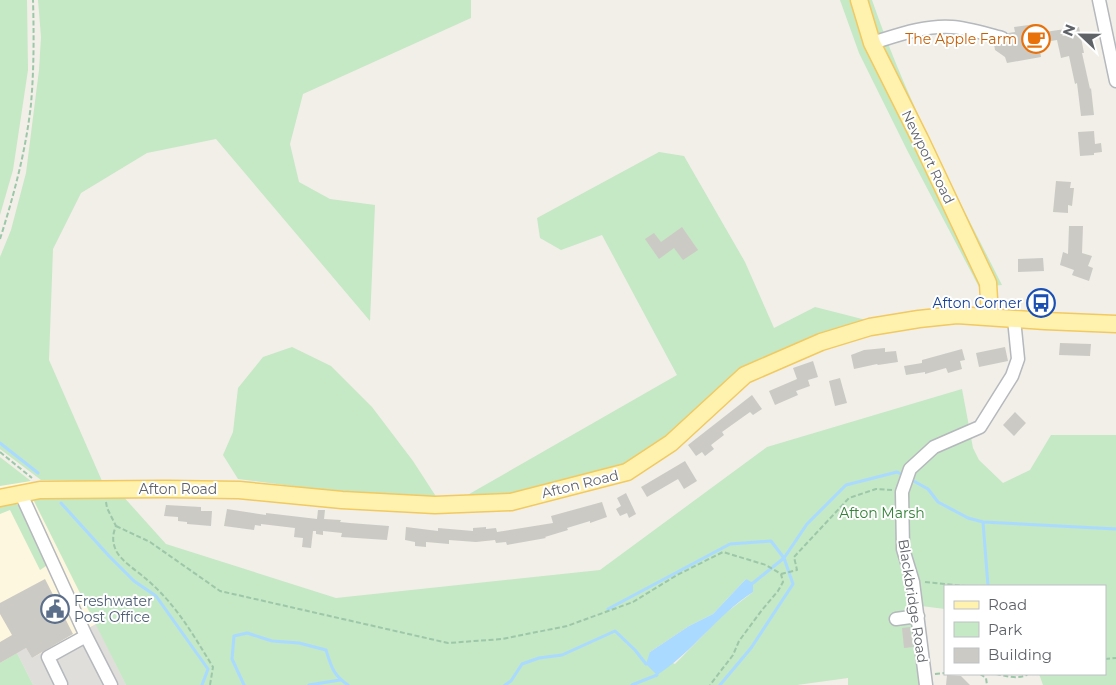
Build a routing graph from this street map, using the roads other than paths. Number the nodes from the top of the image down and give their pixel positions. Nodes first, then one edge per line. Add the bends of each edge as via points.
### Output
1 (859, 0) edge
2 (1099, 0) edge
3 (1002, 38) dead end
4 (872, 43) junction
5 (1116, 82) edge
6 (990, 316) junction
7 (1014, 319) junction
8 (1116, 324) edge
9 (21, 494) junction
10 (0, 498) edge
11 (918, 616) junction
12 (896, 619) dead end
13 (86, 636) junction
14 (61, 684) edge
15 (111, 685) edge
16 (926, 685) edge

1 - 4 main road, Newport Road
2 - 5 street
3 - 4 street via 953,27 931,27
4 - 6 main road, Newport Road via 988,283
6 - 7 main road, Afton Road
6 - 9 main road, Afton Road via 919,319 870,327 821,342 745,375 671,443 627,472 511,502 435,505 239,490 40,490
7 - 8 main road, Afton Road
7 - 11 street, Blackbridge Road via 1018,359 1012,376 980,427 934,447 910,470 902,490 902,549 913,582
9 - 10 main road, Afton Road
9 - 13 street
11 - 12 street
11 - 16 street, Blackbridge Road
13 - 14 street via 48,657
13 - 15 street

